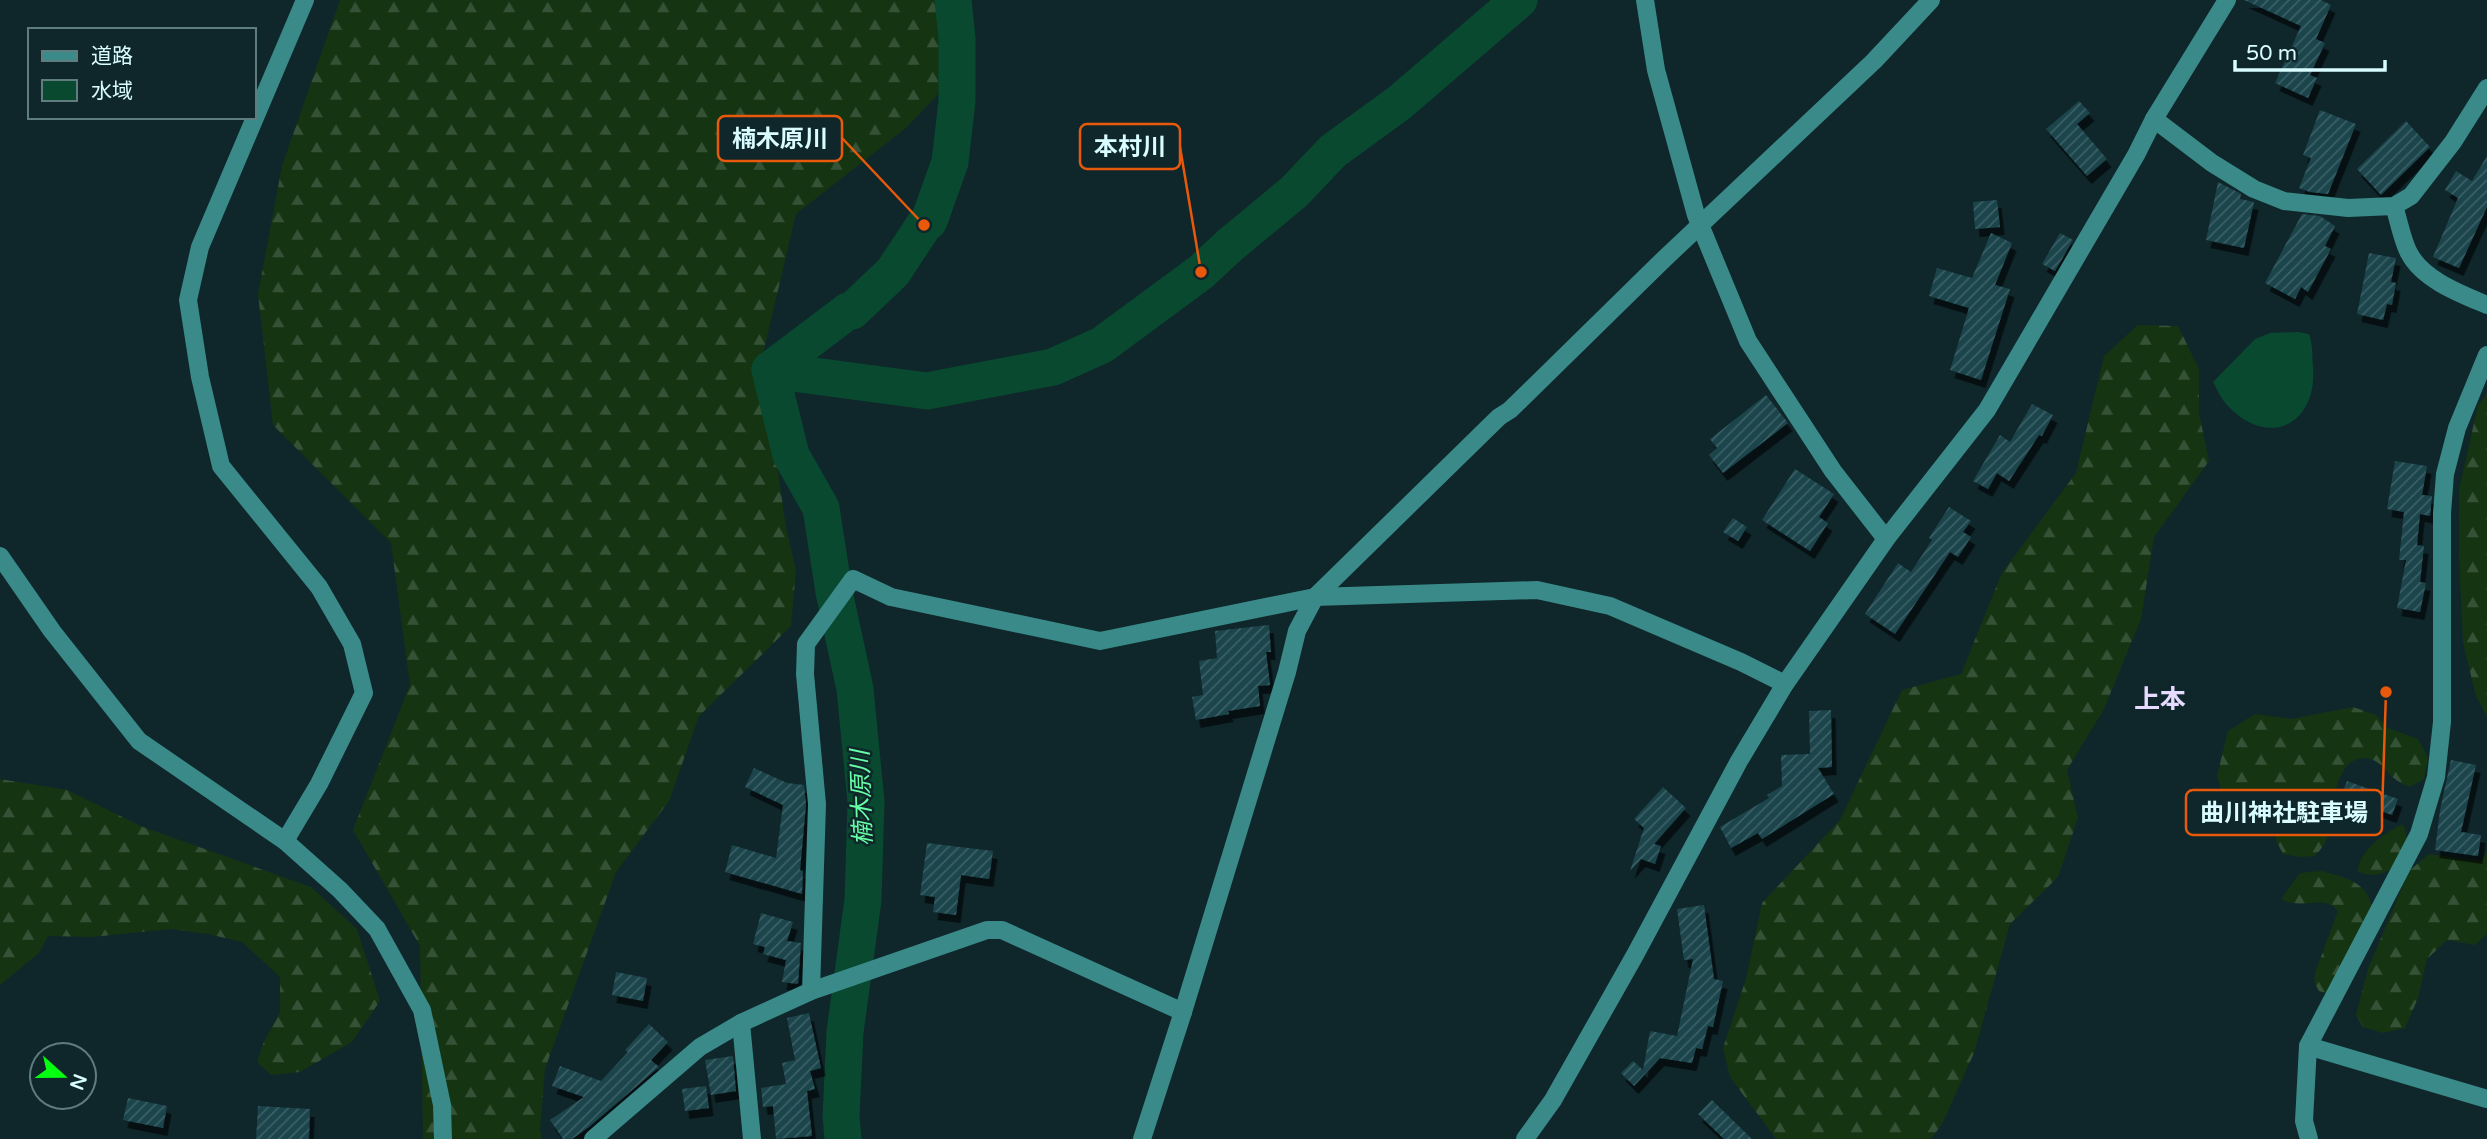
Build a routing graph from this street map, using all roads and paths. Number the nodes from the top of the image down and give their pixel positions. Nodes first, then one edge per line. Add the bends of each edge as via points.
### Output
1 (305, 0) edge
2 (1645, 0) edge
3 (1931, 0) edge
4 (2227, 0) edge
5 (2487, 88) edge
6 (256, 115) edge
7 (254, 119) edge
8 (2154, 119) junction
9 (2394, 205) junction
10 (1700, 226) junction
11 (2487, 305) edge
12 (2487, 355) edge
13 (1886, 539) junction
14 (0, 556) edge
15 (1315, 597) junction
16 (1785, 684) junction
17 (285, 841) junction
18 (818, 988) junction
19 (1183, 1012) junction
20 (741, 1023) junction
21 (2308, 1046) junction
22 (2487, 1099) edge
23 (443, 1139) edge
24 (593, 1139) edge
25 (752, 1139) edge
26 (1142, 1139) edge
27 (1525, 1139) edge
28 (2309, 1139) edge

1 - 6 street
2 - 10 street via 1656,70
3 - 10 street via 1874,61
4 - 8 street
5 - 9 street via 2411,196
7 - 17 street via 200,247 188,300 200,377 221,466 319,587 352,644 364,693
8 - 9 street via 2222,169 2284,201 2348,208
8 - 13 street via 1987,410
9 - 11 street via 2409,254 2426,273
10 - 13 street via 1748,341 1833,471
10 - 15 street
12 - 21 street via 2457,428 2445,474 2442,722 2436,777 2418,834
13 - 16 street
14 - 17 street via 139,741
15 - 16 street via 1537,590 1610,606
15 - 18 street via 1100,641 891,597 853,579 806,644 817,804
15 - 19 street via 1297,631
16 - 27 street via 1553,1100
17 - 23 street via 377,929 422,1010 442,1105
18 - 19 street via 987,930 1002,930
18 - 20 street
19 - 26 street
20 - 24 street via 700,1047
20 - 25 street
21 - 22 street
21 - 28 street via 2304,1121

